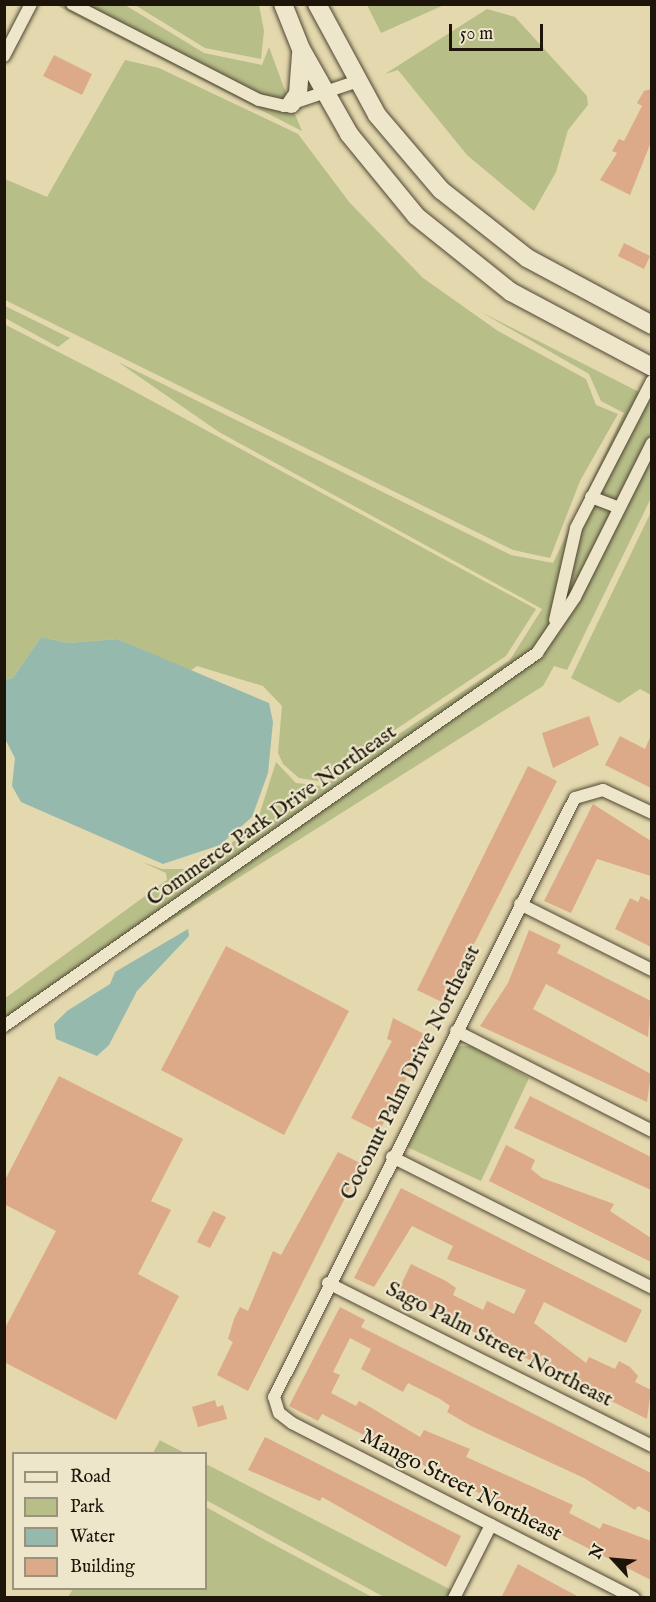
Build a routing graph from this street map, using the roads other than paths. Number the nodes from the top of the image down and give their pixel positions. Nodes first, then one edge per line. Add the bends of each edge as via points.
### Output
1 (31, 4) edge
2 (72, 4) edge
3 (283, 4) edge
4 (317, 4) edge
5 (301, 49) junction
6 (4, 56) edge
7 (355, 82) junction
8 (324, 94) junction
9 (291, 104) junction
10 (651, 325) edge
11 (651, 367) edge
12 (651, 381) edge
13 (651, 443) edge
14 (591, 497) junction
15 (619, 508) junction
16 (553, 629) junction
17 (651, 813) edge
18 (520, 904) junction
19 (651, 970) edge
20 (4, 1026) edge
21 (456, 1031) junction
22 (651, 1131) edge
23 (392, 1157) junction
24 (328, 1283) junction
25 (651, 1288) edge
26 (274, 1404) joint
27 (651, 1446) edge
28 (491, 1525) junction
29 (454, 1598) edge
30 (634, 1598) edge

1 - 6 street
2 - 9 street via 259,100
3 - 5 main road
4 - 7 main road
5 - 8 main road
5 - 9 main road via 301,76
7 - 8 street
7 - 10 main road via 405,151 484,227 562,279
8 - 9 street
8 - 11 main road via 384,181 464,259 511,292
12 - 14 street, Commerce Park Drive Northeast
13 - 15 street, Commerce Park Drive Northeast
14 - 15 street
14 - 16 street, Commerce Park Drive Northeast via 568,553
15 - 16 street, Commerce Park Drive Northeast via 575,597
16 - 20 street, Commerce Park Drive Northeast via 537,653 493,689
17 - 18 street, Coconut Palm Drive Northeast via 594,788 575,798
18 - 19 street
18 - 21 street, Coconut Palm Drive Northeast
21 - 22 street
21 - 23 street, Coconut Palm Drive Northeast
23 - 24 street, Coconut Palm Drive Northeast
23 - 25 street
24 - 26 street, Coconut Palm Drive Northeast via 276,1388
24 - 27 street, Sago Palm Street Northeast
26 - 28 street, Mango Street Northeast via 292,1424
28 - 29 street
28 - 30 street, Mango Street Northeast

